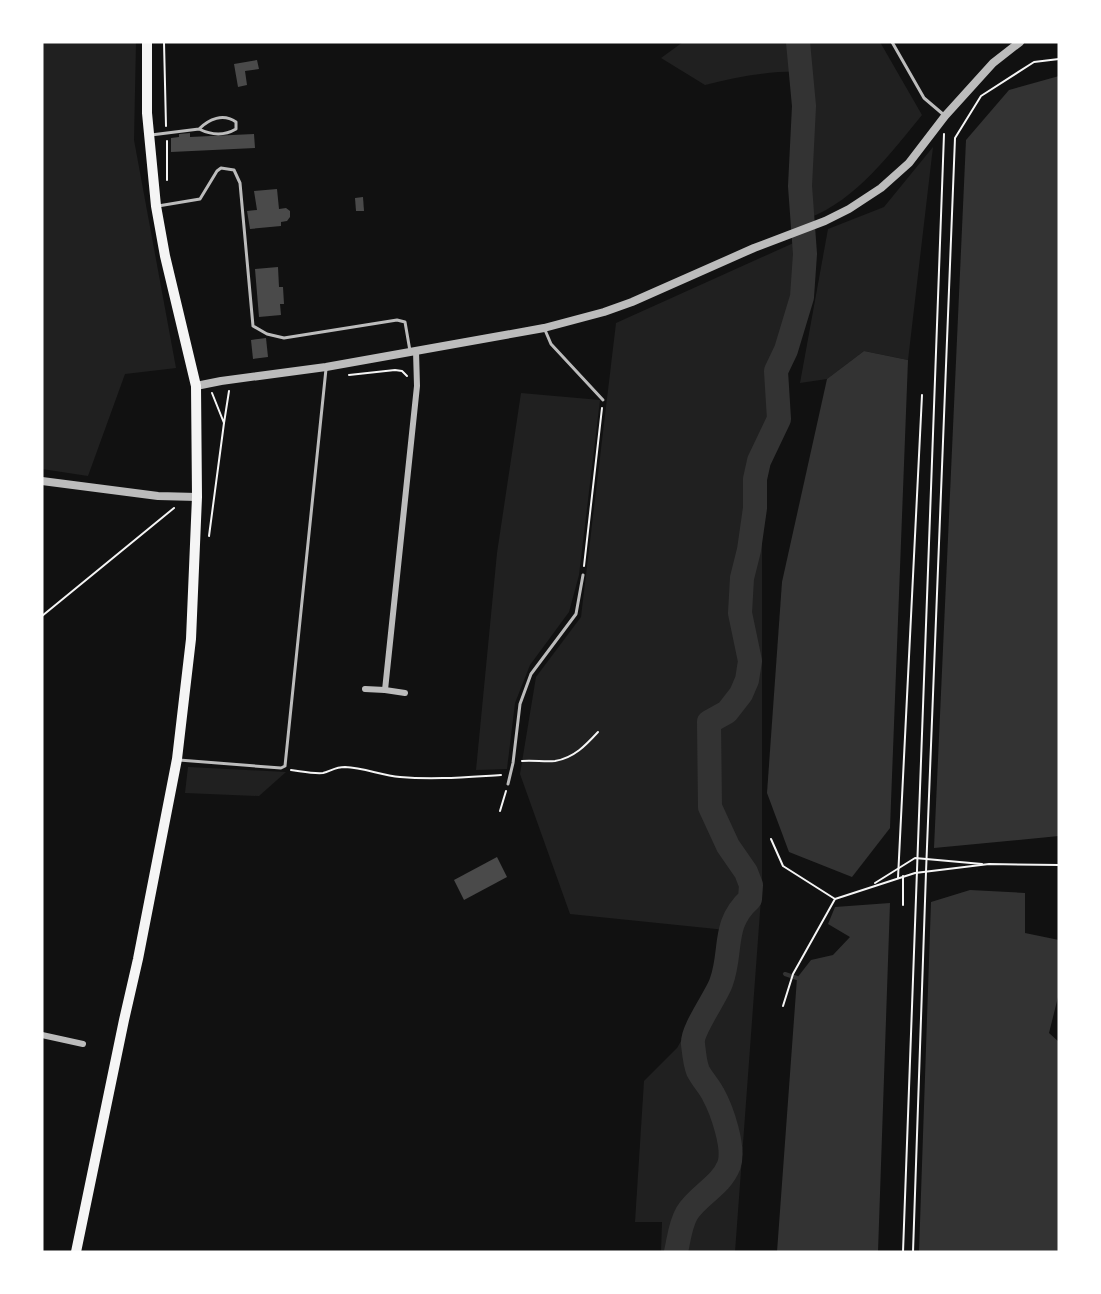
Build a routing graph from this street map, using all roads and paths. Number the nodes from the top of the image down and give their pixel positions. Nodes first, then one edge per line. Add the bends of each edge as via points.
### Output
1 (147, 42) edge
2 (164, 42) edge
3 (892, 42) edge
4 (1020, 42) edge
5 (1059, 60) edge
6 (945, 116) junction
7 (199, 129) junction
8 (167, 133) junction
9 (149, 135) junction
10 (155, 201) junction
11 (544, 328) junction
12 (413, 352) junction
13 (326, 367) junction
14 (348, 375) dead end
15 (196, 386) junction
16 (417, 386) junction
17 (229, 390) dead end
18 (922, 395) dead end
19 (603, 400) joint
20 (224, 423) junction
21 (42, 481) edge
22 (197, 497) junction
23 (172, 509) dead end
24 (195, 557) junction
25 (583, 575) joint
26 (42, 616) edge
27 (365, 689) dead end
28 (385, 690) junction
29 (405, 693) dead end
30 (598, 732) dead end
31 (177, 759) junction
32 (513, 763) junction
33 (281, 768) junction
34 (510, 774) junction
35 (508, 784) joint
36 (500, 811) dead end
37 (771, 839) dead end
38 (918, 858) junction
39 (927, 859) junction
40 (989, 864) junction
41 (1059, 865) edge
42 (898, 869) junction
43 (926, 872) junction
44 (917, 873) junction
45 (903, 876) junction
46 (898, 878) junction
47 (870, 886) junction
48 (835, 899) junction
49 (903, 905) dead end
50 (783, 1006) dead end
51 (42, 1035) edge
52 (83, 1044) dead end
53 (76, 1252) edge
54 (903, 1252) edge
55 (913, 1252) edge

1 - 9 main road
2 - 8 path
3 - 6 lane via 924,98
4 - 6 street via 993,63
5 - 39 path via 1034,62 981,96 955,138
6 - 11 street via 909,163 849,209 604,312
6 - 38 path
7 - 7 lane via 219,117 236,122 236,129 229,133 209,134
7 - 8 lane
8 - 9 lane
8 - 10 path via 168,178
9 - 10 main road
10 - 12 lane via 201,199 217,171 234,170 240,183 253,326 284,338 396,320 405,322
10 - 15 main road
11 - 12 street
11 - 19 lane via 551,344
12 - 13 street
12 - 16 street
13 - 15 street
13 - 33 lane via 285,766
14 - 16 path via 402,371
15 - 20 path via 213,393
15 - 22 main road
16 - 28 street
17 - 20 path
18 - 42 path
19 - 25 path
20 - 24 path via 207,545
21 - 22 street via 158,496
22 - 24 main road
23 - 26 path
24 - 31 main road via 189,659
25 - 32 lane via 576,614 531,674 520,704
27 - 28 street
28 - 29 street
30 - 32 path via 580,752 556,761
31 - 33 lane
31 - 53 main road
32 - 34 lane
33 - 34 path via 323,773 344,767 441,779
34 - 35 lane
35 - 36 path
37 - 48 path via 783,866
38 - 39 path
38 - 42 path
38 - 44 path
39 - 40 path
39 - 43 path
40 - 41 path
40 - 43 path
42 - 46 path
42 - 47 path
43 - 44 path
43 - 55 path
44 - 45 path
44 - 54 path
45 - 46 path
45 - 49 path
46 - 47 path
47 - 48 path
48 - 50 path via 793,974
51 - 52 street

